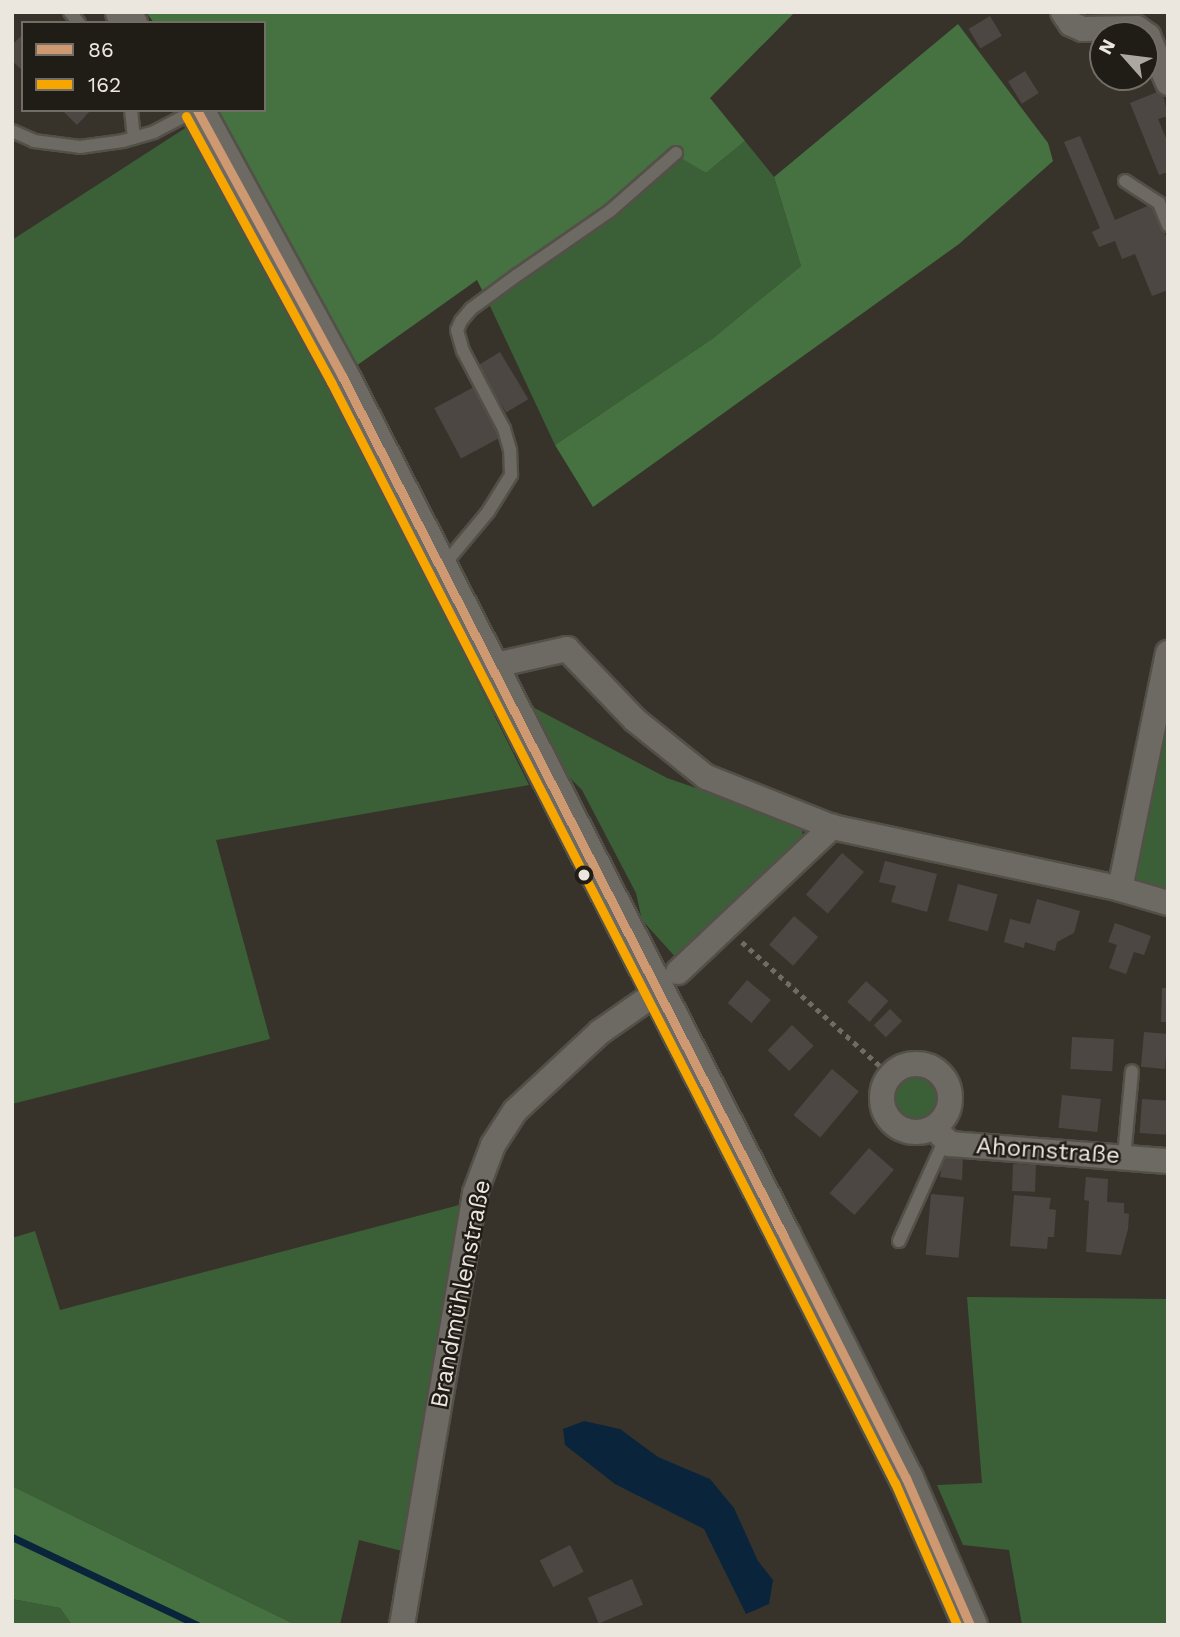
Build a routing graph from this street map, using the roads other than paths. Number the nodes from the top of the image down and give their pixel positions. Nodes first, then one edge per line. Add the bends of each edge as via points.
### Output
1 (1062, 12) edge
2 (1168, 83) edge
3 (131, 112) edge
4 (192, 112) edge
5 (198, 112) edge
6 (12, 131) edge
7 (134, 138) junction
8 (677, 153) dead end
9 (1125, 181) dead end
10 (1168, 225) edge
11 (440, 569) junction
12 (1168, 653) edge
13 (491, 666) junction
14 (832, 827) junction
15 (1120, 889) junction
16 (1168, 903) edge
17 (667, 983) junction
18 (1132, 1071) dead end
19 (940, 1133) junction
20 (1125, 1157) junction
21 (1168, 1161) edge
22 (899, 1241) dead end
23 (402, 1625) edge
24 (970, 1625) edge

1 - 2 street via 1071,24 1083,29 1137,28 1148,36
3 - 7 lane
4 - 7 lane
5 - 11 main road
6 - 7 lane via 34,141 80,147
8 - 11 lane via 610,211 493,292 461,320 457,330 464,351 504,429 511,475 488,512
9 - 10 lane via 1159,203
11 - 13 main road
12 - 15 street
13 - 14 street via 567,649 635,720 706,777
13 - 17 main road
14 - 15 street
14 - 17 street, Brandmühlenstraße
15 - 16 street
17 - 23 street, Brandmühlenstraße via 600,1032 515,1111 493,1145 475,1192
17 - 24 main road via 906,1478
18 - 20 lane
19 - 19 street, Ahornstraße via 915,1134 896,1128 883,1112 881,1093 890,1074 904,1065 921,1064 942,1076 951,1099
19 - 20 street, Ahornstraße via 950,1144
19 - 22 lane
20 - 21 street, Ahornstraße

